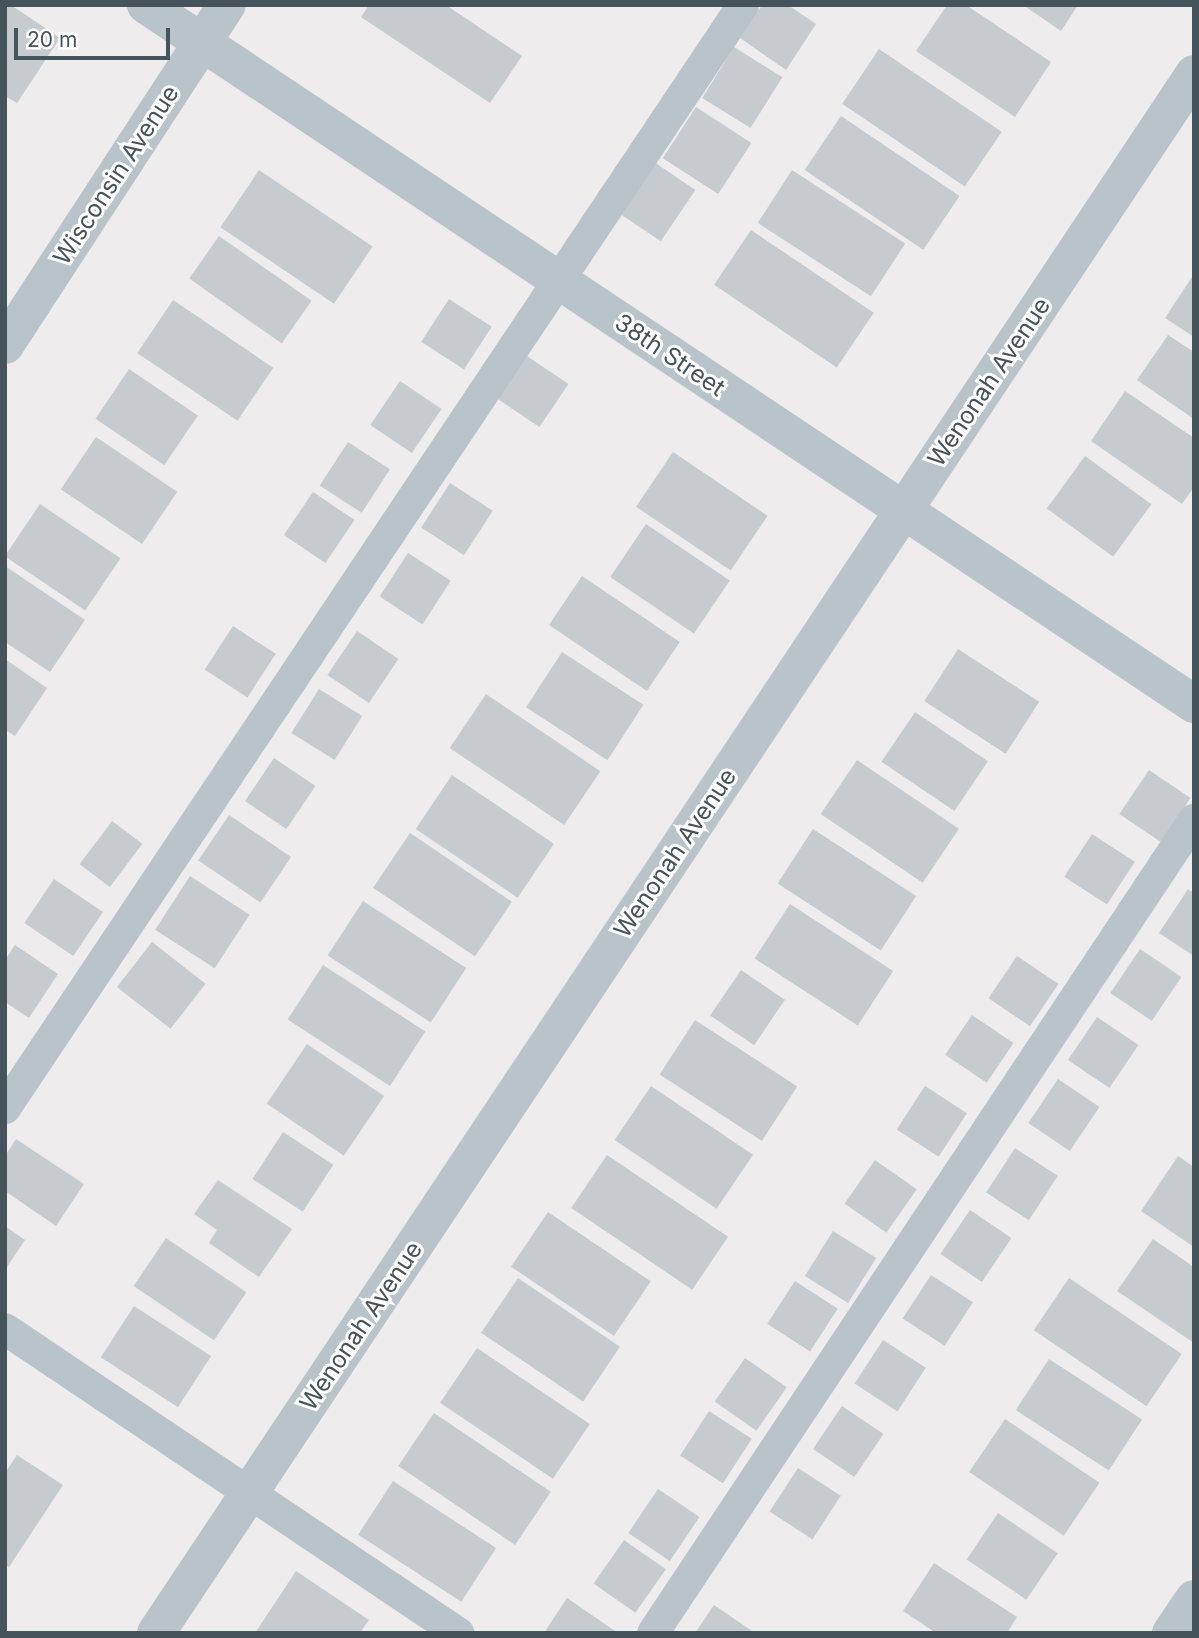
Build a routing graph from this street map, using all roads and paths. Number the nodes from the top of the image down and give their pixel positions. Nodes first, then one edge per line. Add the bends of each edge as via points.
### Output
1 (146, 5) edge
2 (227, 5) edge
3 (743, 5) edge
4 (203, 43) junction
5 (1194, 74) edge
6 (559, 281) junction
7 (5, 345) edge
8 (903, 510) junction
9 (1194, 704) edge
10 (1194, 820) edge
11 (5, 1108) edge
12 (5, 1329) edge
13 (251, 1491) junction
14 (1194, 1599) edge
15 (156, 1633) edge
16 (458, 1633) edge
17 (653, 1633) edge
18 (1171, 1633) edge

1 - 4 street, 38th Street
2 - 4 street, Wisconsin Avenue
3 - 6 lane
4 - 6 street, 38th Street
4 - 7 street, Wisconsin Avenue
5 - 8 street, Wenonah Avenue
6 - 8 street, 38th Street
6 - 11 lane
8 - 9 street, 38th Street
8 - 13 street, Wenonah Avenue
10 - 17 lane
12 - 13 lane
13 - 15 street, Wenonah Avenue
13 - 16 lane
14 - 18 street

